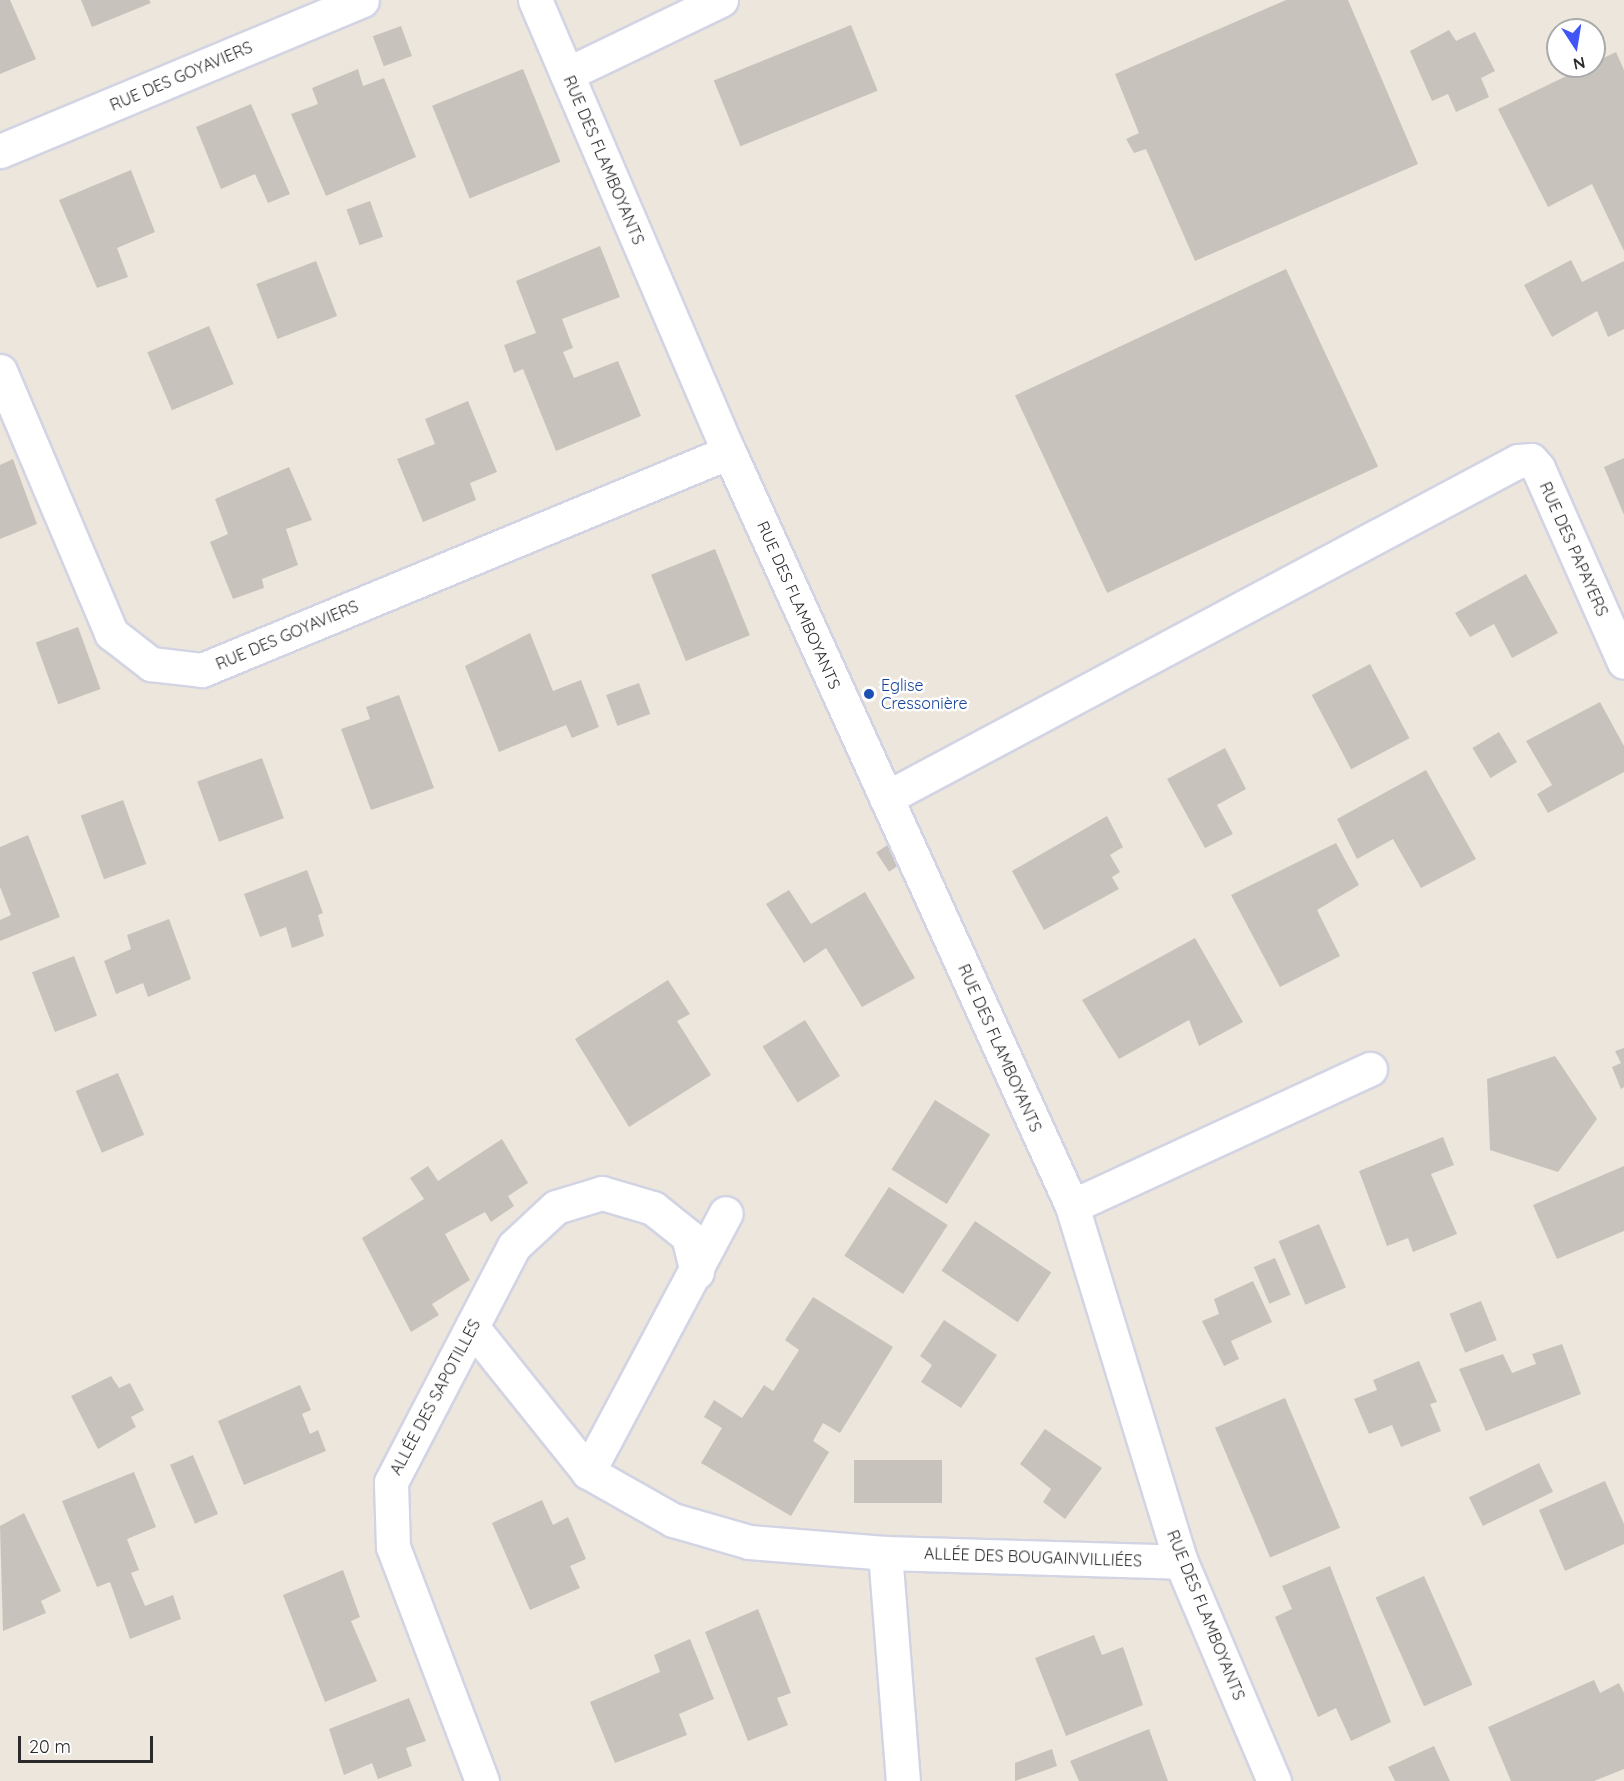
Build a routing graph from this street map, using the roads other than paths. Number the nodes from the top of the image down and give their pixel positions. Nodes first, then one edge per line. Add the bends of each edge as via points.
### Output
1 (362, 0) edge
2 (535, 0) edge
3 (721, 0) edge
4 (567, 74) junction
5 (0, 151) edge
6 (0, 371) edge
7 (729, 452) junction
8 (1624, 662) edge
9 (886, 798) junction
10 (1370, 1069) dead end
11 (1072, 1206) junction
12 (726, 1213) dead end
13 (697, 1272) junction
14 (472, 1328) junction
15 (588, 1472) junction
16 (885, 1553) junction
17 (1181, 1562) junction
18 (482, 1781) edge
19 (903, 1781) edge
20 (1274, 1781) edge

1 - 5 street, RUE DES GOYAVIERS
2 - 4 street, RUE DES FLAMBOYANTS
3 - 4 street
4 - 7 street, RUE DES FLAMBOYANTS
6 - 7 street, RUE DES GOYAVIERS via 111,633 151,664 202,670
7 - 9 street, RUE DES FLAMBOYANTS
8 - 9 street, RUE DES PAPAYERS via 1538,468 1531,460 1518,461
9 - 11 street, RUE DES FLAMBOYANTS
10 - 11 street
11 - 17 street, RUE DES FLAMBOYANTS
12 - 13 street
13 - 14 street, ALLÉE DES SAPOTILLES via 688,1236 653,1208 602,1193 556,1207 514,1246
13 - 15 street
14 - 15 street, ALLÉE DES BOUGAINVILLIÉES
14 - 18 street, ALLÉE DES SAPOTILLES via 391,1482 393,1547
15 - 16 street, ALLÉE DES BOUGAINVILLIÉES via 673,1520 748,1542
16 - 17 street, ALLÉE DES BOUGAINVILLIÉES
16 - 19 street
17 - 20 street, RUE DES FLAMBOYANTS

